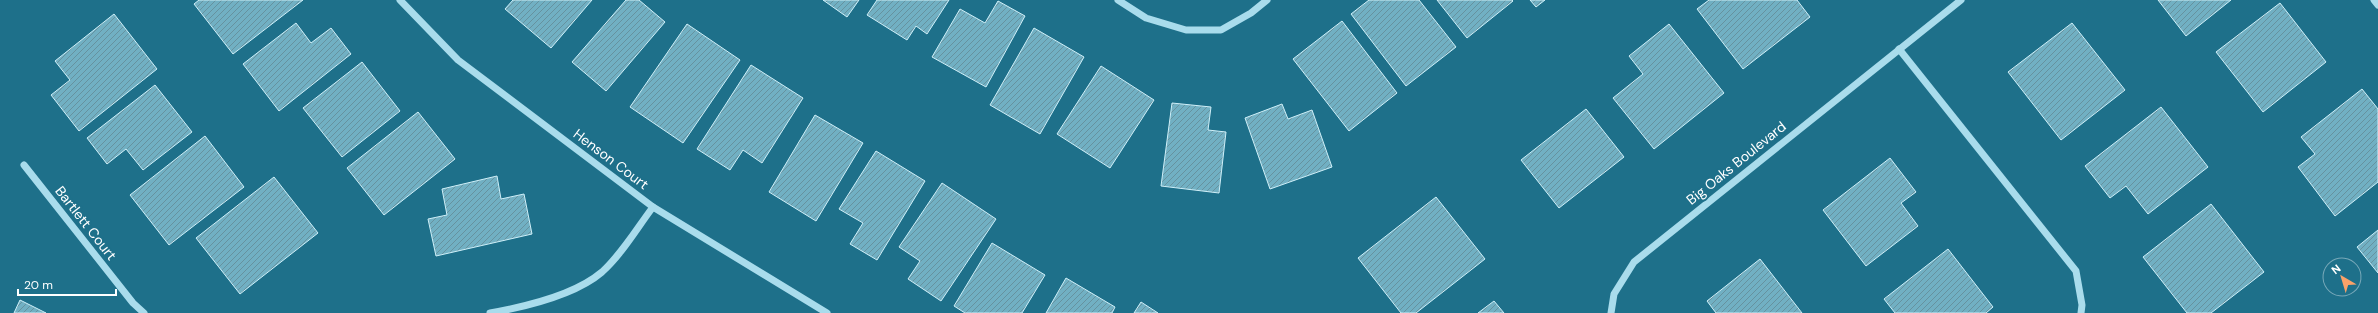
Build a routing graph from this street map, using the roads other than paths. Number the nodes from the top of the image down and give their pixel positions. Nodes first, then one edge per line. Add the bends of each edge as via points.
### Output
1 (400, 0) edge
2 (1118, 0) edge
3 (1267, 0) edge
4 (1961, 0) edge
5 (2374, 0) edge
6 (2378, 5) edge
7 (1899, 49) junction
8 (24, 165) dead end
9 (653, 206) junction
10 (144, 313) edge
11 (490, 313) edge
12 (827, 313) edge
13 (1611, 313) edge
14 (2081, 313) edge

1 - 9 street, Henson Court via 458,60
2 - 3 street via 1146,18 1186,30 1221,30 1251,13
4 - 7 street, Big Oaks Boulevard
5 - 6 street
7 - 13 street, Big Oaks Boulevard via 1634,262 1614,294
7 - 14 street via 2076,271
8 - 10 street, Bartlett Court via 133,304
9 - 11 street via 625,245 601,272 565,293 516,309
9 - 12 street, Henson Court

